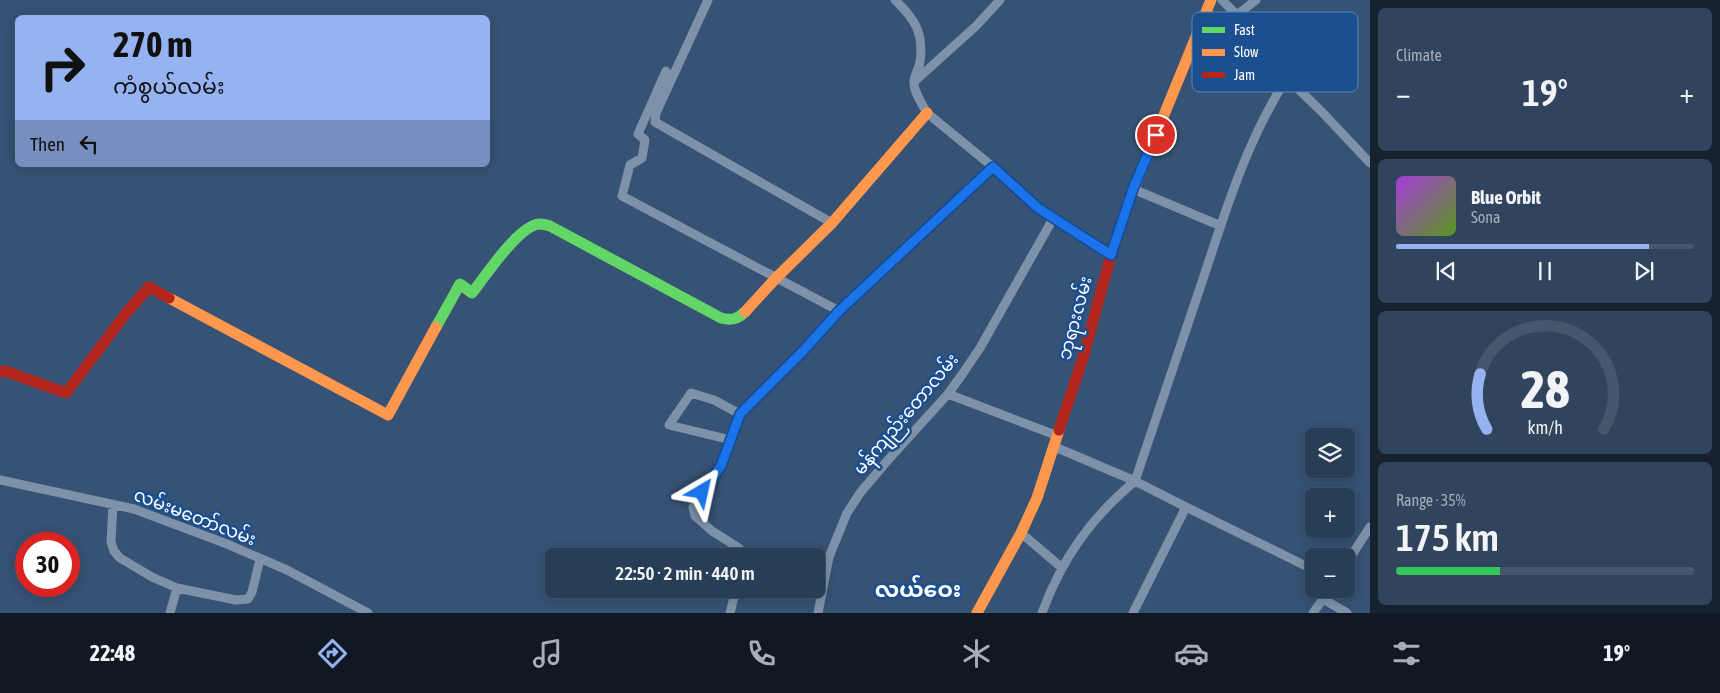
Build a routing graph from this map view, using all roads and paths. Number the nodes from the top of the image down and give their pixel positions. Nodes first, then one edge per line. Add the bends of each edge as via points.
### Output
1 (708, 0) edge
2 (895, 0) edge
3 (1000, 0) edge
4 (1211, 0) edge
5 (1222, 0) edge
6 (1256, 0) edge
7 (1206, 12) edge
8 (1234, 12) edge
9 (1241, 12) edge
10 (1192, 46) edge
11 (666, 71) dead end
12 (914, 82) junction
13 (1277, 92) edge
14 (1301, 92) edge
15 (927, 113) junction
16 (1370, 163) edge
17 (993, 167) junction
18 (1133, 189) junction
19 (1054, 218) junction
20 (832, 223) junction
21 (1221, 226) junction
22 (1111, 255) junction
23 (777, 277) junction
24 (839, 311) junction
25 (0, 372) edge
26 (948, 394) junction
27 (740, 414) junction
28 (731, 440) junction
29 (1056, 442) junction
30 (0, 480) edge
31 (1135, 481) junction
32 (113, 504) junction
33 (1186, 508) junction
34 (1370, 527) edge
35 (1021, 533) junction
36 (740, 548) edge
37 (1355, 550) edge
38 (260, 559) junction
39 (1305, 566) edge
40 (1061, 567) junction
41 (177, 588) junction
42 (734, 598) edge
43 (1323, 599) joint
44 (170, 613) edge
45 (368, 613) edge
46 (730, 613) edge
47 (818, 613) edge
48 (977, 613) edge
49 (1042, 613) edge
50 (1133, 613) edge
51 (1313, 613) edge
52 (1347, 613) edge

1 - 20 street via 656,113 655,122
2 - 12 street via 910,14 920,38 920,62
3 - 12 street
4 - 7 street, ဘုရားလမ်း
5 - 8 street
6 - 9 street
10 - 18 street, ဘုရားလမ်း
11 - 23 street via 638,134 645,140 642,158 630,166 622,196
12 - 15 street
13 - 21 street via 1257,133
14 - 16 street
15 - 17 street
15 - 20 street
17 - 19 street via 1038,208
17 - 24 street
18 - 21 street
18 - 22 street, ဘုရားလမ်း
19 - 22 street
19 - 26 street, မန်ကျည်းတောလမ်း via 980,348
20 - 23 street
21 - 31 street
22 - 29 street, ဘုရားလမ်း
23 - 24 street
23 - 25 street via 743,314 735,320 727,320 550,226 538,224 516,237 472,293 460,284 388,415 148,287 66,393
24 - 27 street
26 - 29 street
26 - 47 street, မန်ကျည်းတောလမ်း via 882,466 847,514 829,557
27 - 28 street
27 - 28 street via 714,400 691,393 669,425
28 - 36 street via 714,478 693,507 694,516
29 - 31 street
29 - 35 street, ဘုရားလမ်း
30 - 32 street, လမ်းမတော်လမ်း
31 - 33 street
31 - 40 street via 1111,501
32 - 38 street, လမ်းမတော်လမ်း via 134,509
32 - 41 street via 111,542 114,551 152,577
33 - 39 street
33 - 50 street
34 - 37 street
35 - 40 street
35 - 48 street, ဘုရားလမ်း
38 - 41 street via 248,599 236,600
38 - 45 street, လမ်းမတော်လမ်း
40 - 49 street
41 - 44 street
42 - 46 street
43 - 51 street
43 - 52 street

